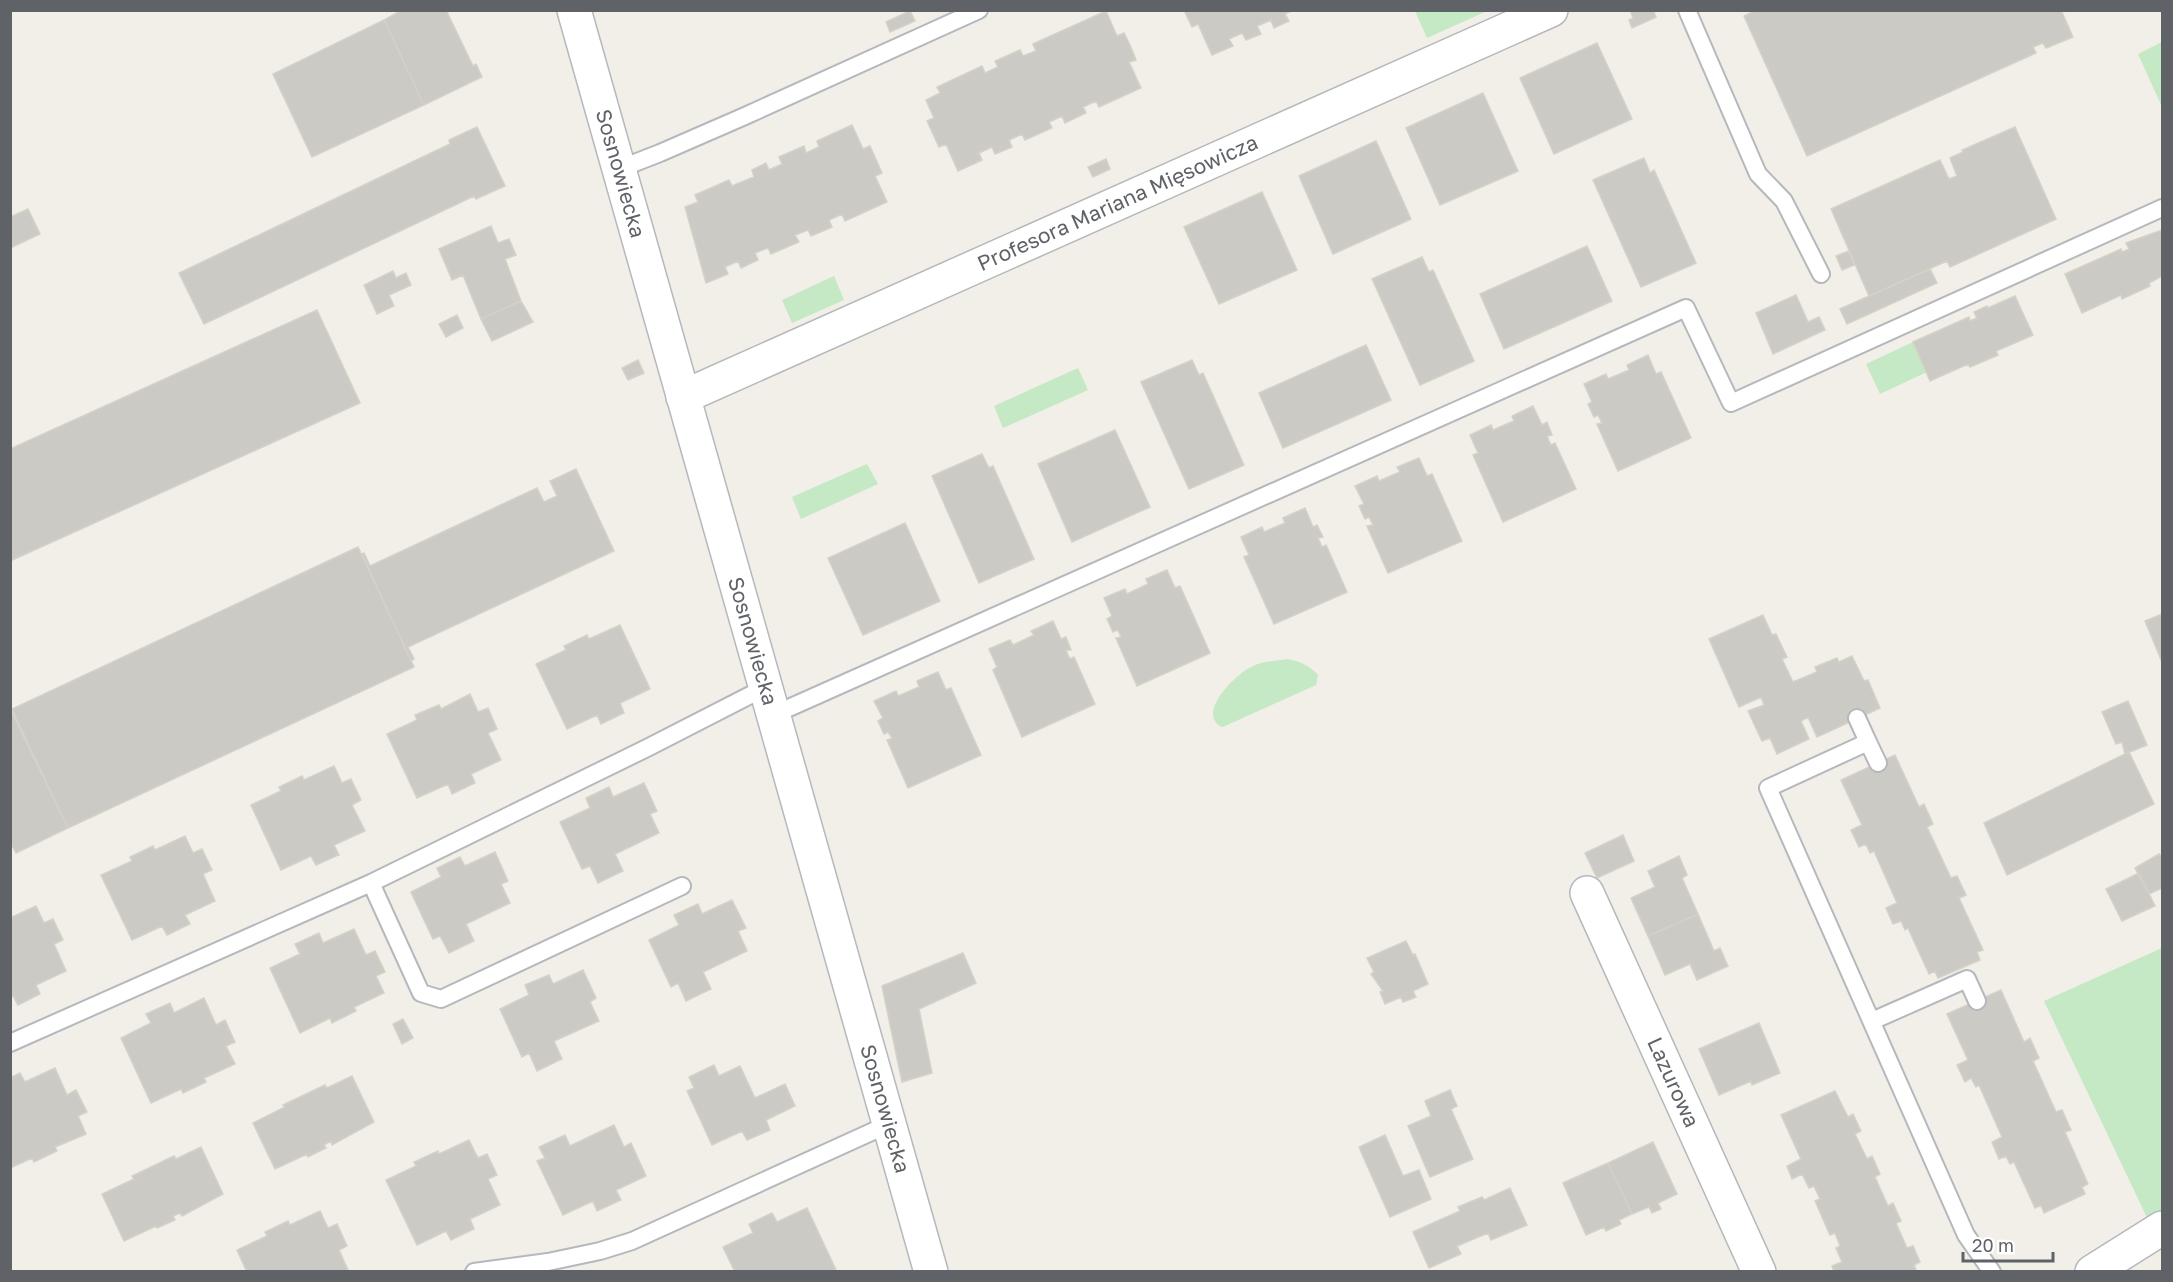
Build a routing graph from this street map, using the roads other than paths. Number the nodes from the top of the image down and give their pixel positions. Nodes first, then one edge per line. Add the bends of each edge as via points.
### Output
1 (574, 10) edge
2 (979, 10) edge
3 (1551, 10) edge
4 (1687, 10) edge
5 (619, 169) junction
6 (2163, 208) edge
7 (1821, 274) dead end
8 (683, 397) junction
9 (770, 701) junction
10 (1857, 718) dead end
11 (1868, 741) junction
12 (1878, 763) dead end
13 (371, 883) junction
14 (682, 886) dead end
15 (1587, 893) dead end
16 (1977, 1001) dead end
17 (1872, 1021) junction
18 (10, 1043) edge
19 (889, 1124) junction
20 (2163, 1228) edge
21 (474, 1272) edge
22 (931, 1272) edge
23 (1759, 1272) edge
24 (1992, 1272) edge
25 (2092, 1272) edge

1 - 5 street, Sosnowiecka
2 - 5 lane
3 - 8 street, Profesora Mariana Mięsowicza
4 - 7 lane via 1758,174 1784,201
5 - 8 street, Sosnowiecka
6 - 9 lane via 1731,403 1686,308
8 - 9 street, Sosnowiecka
9 - 13 lane via 647,748
9 - 19 street, Sosnowiecka
10 - 11 lane
11 - 12 lane
11 - 17 lane via 1768,788
13 - 14 lane via 421,993 441,999
13 - 18 lane
15 - 23 street, Lazurowa
16 - 17 lane via 1967,979
17 - 24 lane via 1966,1235
19 - 21 lane via 632,1241 548,1262
19 - 22 street, Sosnowiecka
20 - 25 street

